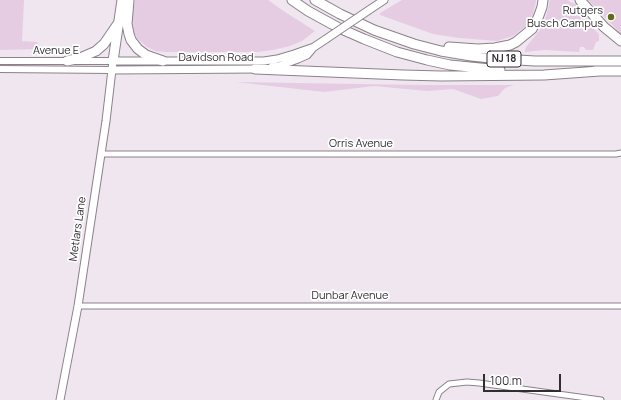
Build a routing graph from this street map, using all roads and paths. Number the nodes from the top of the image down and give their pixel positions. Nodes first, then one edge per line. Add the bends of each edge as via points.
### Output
1 (122, 0) edge
2 (130, 0) edge
3 (292, 0) edge
4 (315, 0) edge
5 (384, 0) edge
6 (543, 0) edge
7 (580, 0) edge
8 (118, 22) junction
9 (390, 36) junction
10 (621, 41) edge
11 (314, 47) junction
12 (621, 60) edge
13 (0, 61) edge
14 (67, 61) junction
15 (163, 61) junction
16 (112, 65) junction
17 (0, 69) edge
18 (255, 69) junction
19 (600, 71) junction
20 (621, 71) edge
21 (621, 153) edge
22 (101, 154) junction
23 (78, 306) junction
24 (621, 306) edge
25 (60, 400) edge
26 (436, 400) edge
27 (601, 400) edge

1 - 8 highway
2 - 15 highway via 127,24 131,40 146,55
3 - 19 highway, NJ 18 via 358,37 427,60 500,70
4 - 9 highway, NJ 18 via 351,20
5 - 11 main road, Davidson Road, bridge
6 - 9 highway via 532,29 516,42 503,47 458,48
7 - 10 highway via 604,27
8 - 14 highway via 104,44 96,51
8 - 16 highway
9 - 12 highway, NJ 18 via 441,51 486,58 535,61
11 - 15 main road, Davidson Road via 286,57 264,61
11 - 18 main road, Davidson Road via 307,55 292,62
13 - 14 street, Avenue E
14 - 16 street, Avenue E
15 - 16 main road, Davidson Road
16 - 17 street, Avenue E
16 - 18 main road, Davidson Road
16 - 22 main road, Metlars Lane
18 - 19 highway via 441,76 544,75
19 - 20 highway, NJ 18
21 - 22 street, Orris Avenue
22 - 23 main road, Metlars Lane
23 - 24 street, Dunbar Avenue
23 - 25 main road, Metlars Lane
26 - 27 street via 439,392 449,384 466,382

